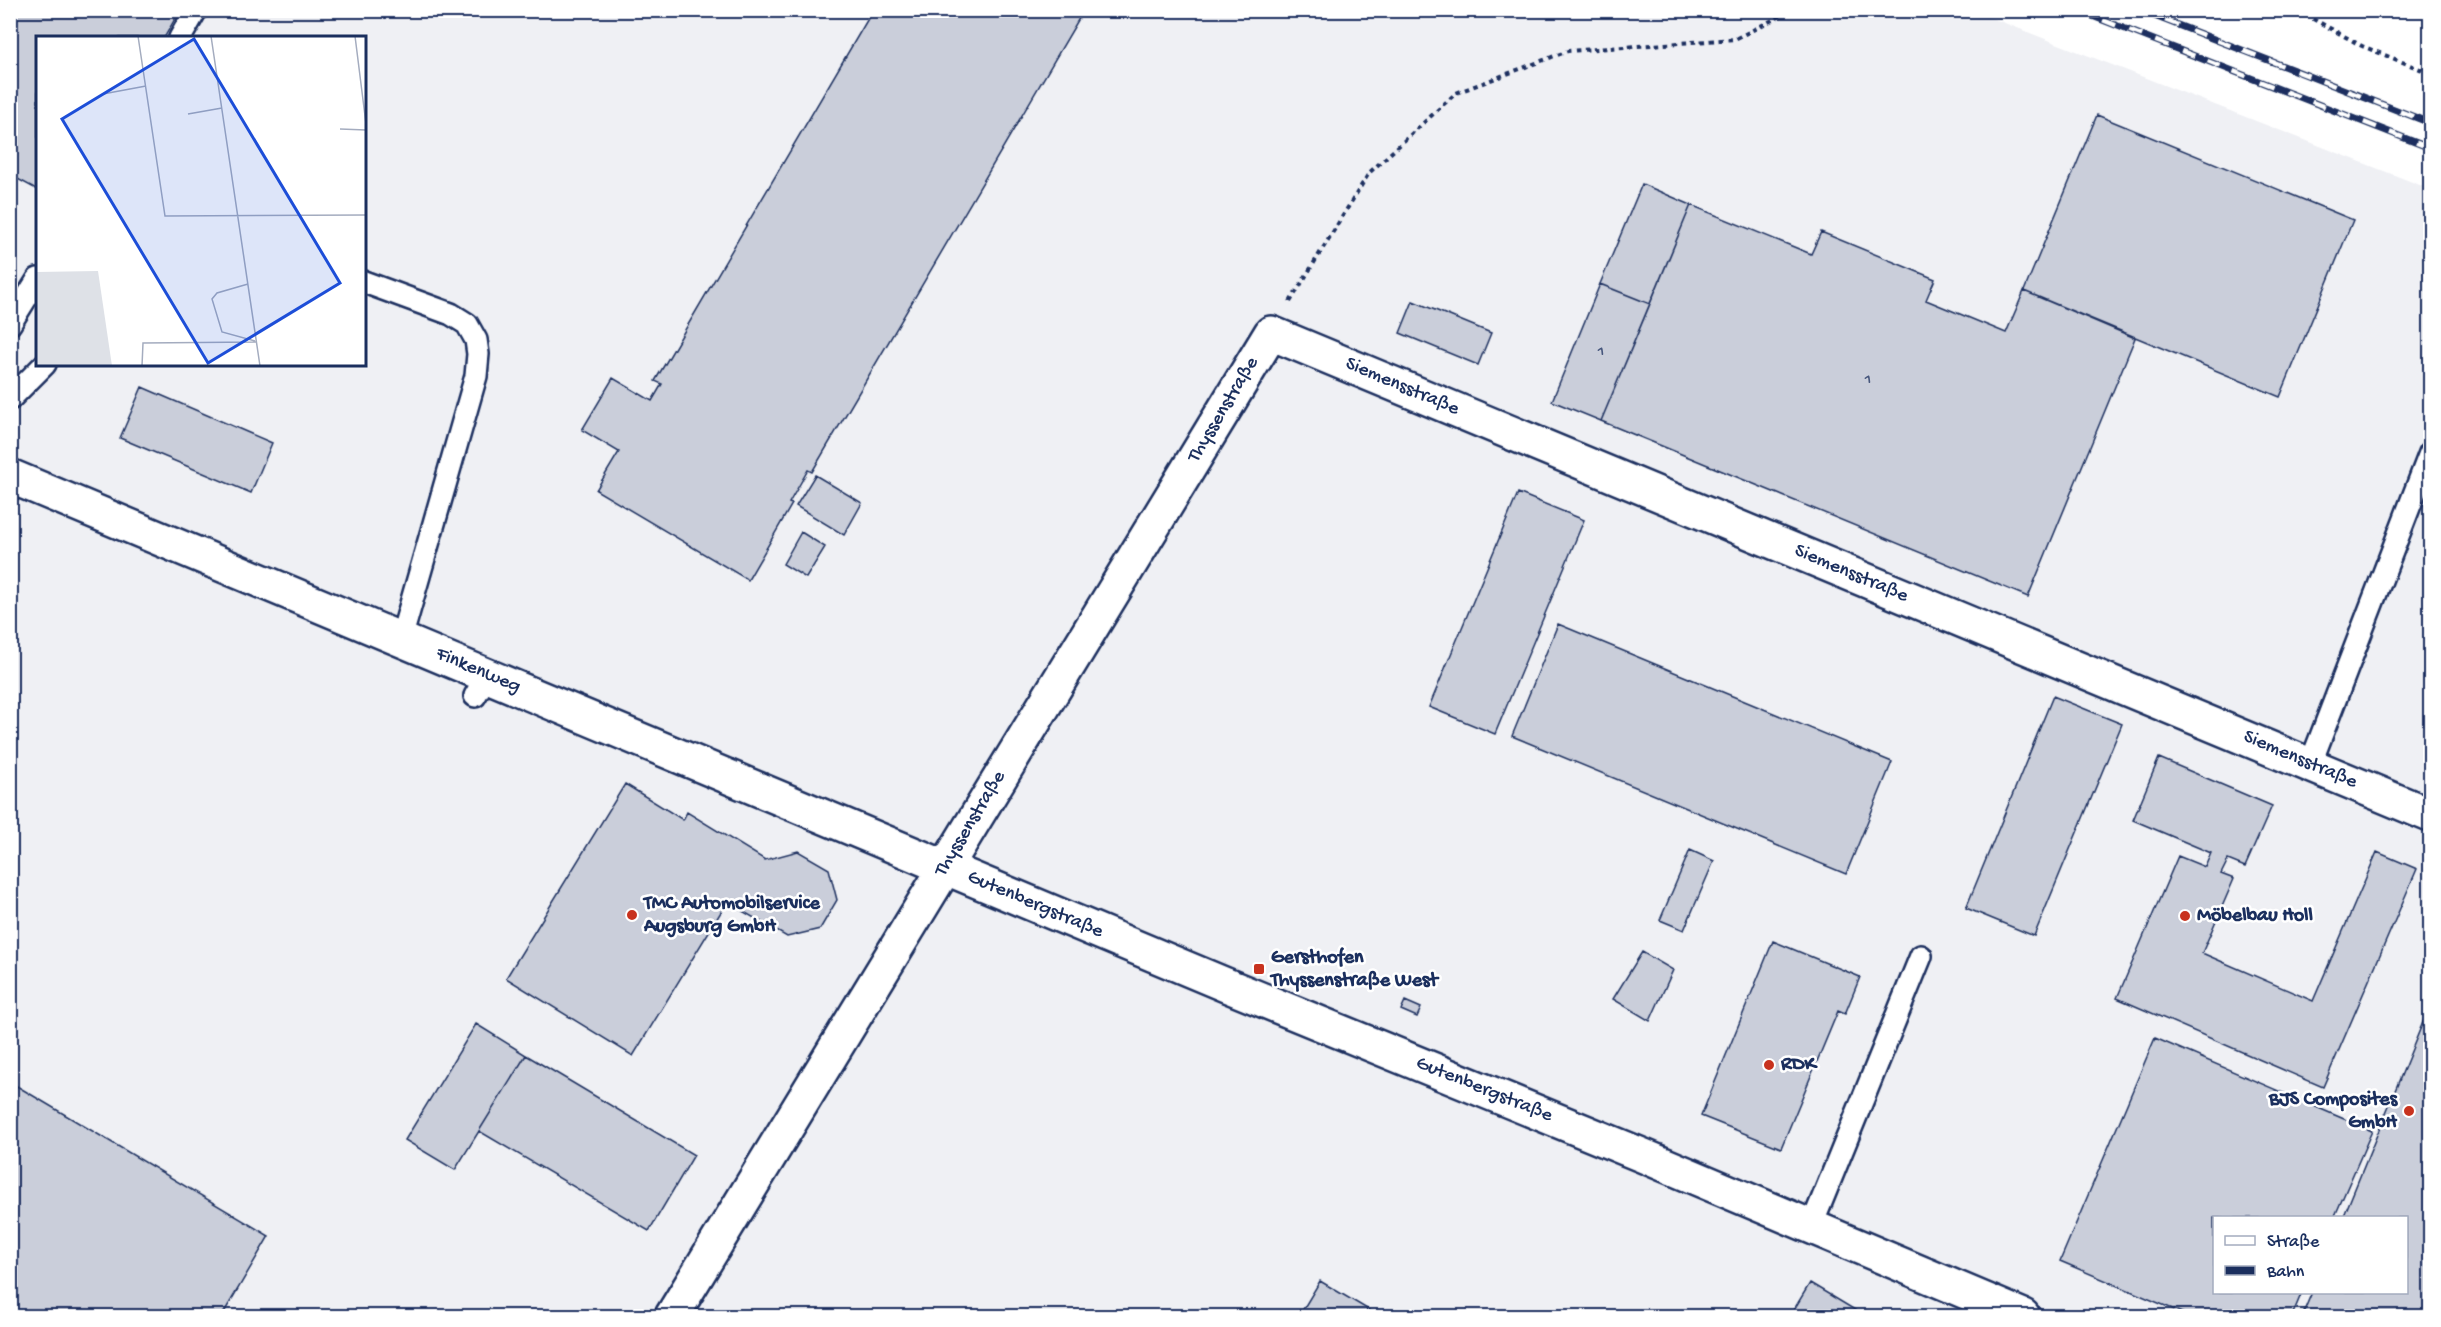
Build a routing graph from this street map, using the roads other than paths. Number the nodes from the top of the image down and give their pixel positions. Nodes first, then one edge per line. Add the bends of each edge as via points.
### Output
1 (196, 10) edge
2 (181, 36) edge
3 (36, 282) edge
4 (366, 283) edge
5 (10, 324) edge
6 (1271, 333) joint
7 (43, 366) edge
8 (10, 399) edge
9 (2430, 453) edge
10 (10, 476) edge
11 (401, 639) junction
12 (2310, 765) junction
13 (2430, 815) edge
14 (945, 867) junction
15 (1921, 956) dead end
16 (1811, 1227) junction
17 (672, 1317) edge
18 (2023, 1317) edge

1 - 2 lane
3 - 5 lane
4 - 11 lane via 467,324 478,354 476,376
6 - 12 street, Siemensstraße
6 - 14 street, Thyssenstraße
7 - 8 lane
9 - 12 lane
10 - 11 street, Finkenweg
11 - 14 street, Finkenweg via 481,686
12 - 13 street, Siemensstraße
14 - 16 street, Gutenbergstraße
14 - 17 street, Thyssenstraße
15 - 16 lane
16 - 18 street, Gutenbergstraße

